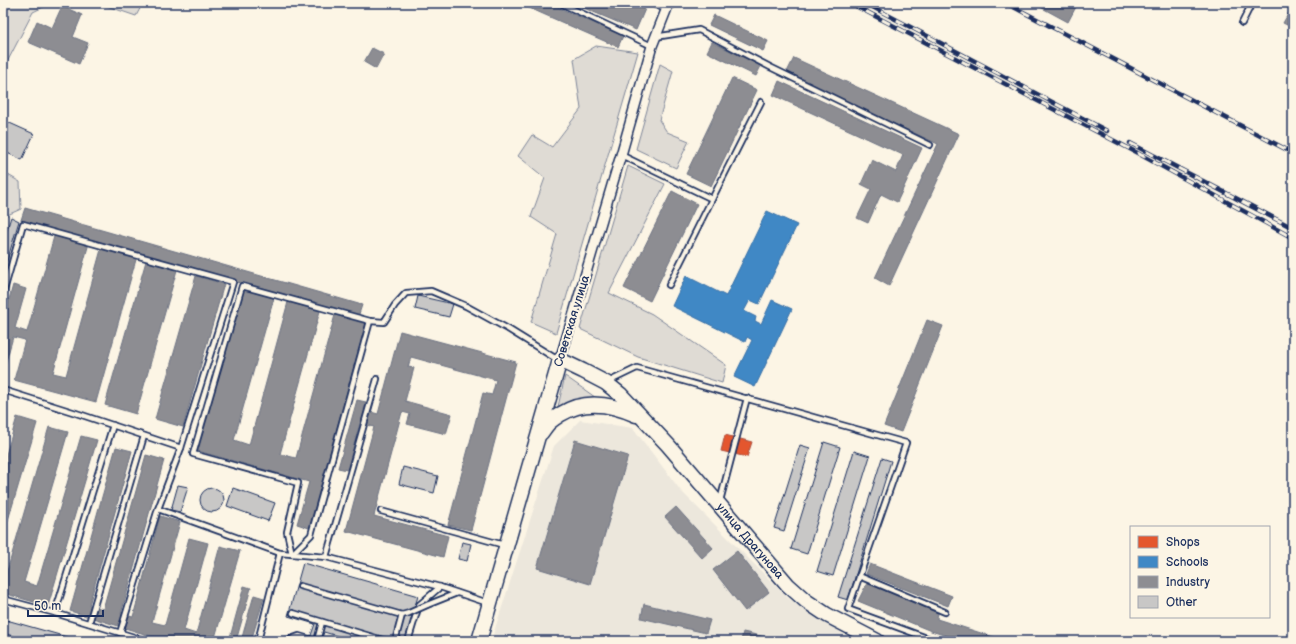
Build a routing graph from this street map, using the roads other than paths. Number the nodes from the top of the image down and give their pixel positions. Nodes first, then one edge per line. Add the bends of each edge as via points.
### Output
1 (560, 3) edge
2 (651, 3) edge
3 (1252, 3) edge
4 (667, 6) edge
5 (1242, 23) dead end
6 (654, 42) junction
7 (761, 102) dead end
8 (930, 145) dead end
9 (622, 155) junction
10 (712, 199) junction
11 (669, 285) dead end
12 (3, 294) edge
13 (370, 321) junction
14 (560, 360) junction
15 (377, 379) dead end
16 (606, 383) junction
17 (3, 390) edge
18 (747, 398) junction
19 (642, 417) junction
20 (113, 425) junction
21 (144, 436) junction
22 (538, 437) junction
23 (181, 448) junction
24 (720, 504) junction
25 (158, 510) junction
26 (381, 511) dead end
27 (507, 546) junction
28 (280, 553) junction
29 (292, 554) junction
30 (326, 557) junction
31 (859, 576) junction
32 (300, 586) dead end
33 (440, 588) junction
34 (457, 593) junction
35 (3, 599) edge
36 (490, 604) junction
37 (945, 612) dead end
38 (56, 613) junction
39 (293, 613) dead end
40 (402, 615) junction
41 (322, 622) junction
42 (89, 623) junction
43 (120, 633) junction
44 (147, 641) edge
45 (258, 641) edge
46 (285, 641) edge
47 (316, 641) edge
48 (386, 641) edge
49 (395, 641) edge
50 (408, 641) edge
51 (479, 641) edge
52 (877, 641) edge
53 (935, 641) edge

1 - 6 lane
2 - 4 lane
3 - 5 lane
4 - 6 street, Советская улица
6 - 8 lane via 699,30
6 - 9 street, Советская улица
7 - 10 lane
9 - 10 lane
9 - 14 street, Советская улица
10 - 11 lane
12 - 23 lane via 23,224 233,282
13 - 14 lane via 384,322 406,292 431,291 466,306
13 - 29 lane via 311,535
13 - 29 lane via 242,286 193,454 298,483 287,532
14 - 16 main road, улица Драгунова
14 - 22 main road, Советская улица
15 - 30 lane
16 - 18 lane via 637,368
16 - 19 main road, улица Драгунова
17 - 20 lane
18 - 24 lane
18 - 31 lane via 906,443
19 - 22 main road via 622,408 604,404 583,405 551,420
19 - 24 main road, улица Драгунова
20 - 21 lane
20 - 38 lane
21 - 23 lane
21 - 42 lane
22 - 27 main road, Советская улица
23 - 25 lane
24 - 52 main road, улица Драгунова via 788,585 806,601
25 - 28 lane
25 - 43 lane
26 - 27 lane
27 - 36 main road, Советская улица
28 - 29 lane
28 - 45 lane
29 - 30 lane
30 - 33 lane
31 - 37 lane
31 - 53 lane via 848,609
32 - 40 lane
33 - 34 lane
33 - 50 lane via 419,606
34 - 36 lane
34 - 40 lane, bridge
35 - 38 lane
36 - 51 main road, Советская улица
38 - 42 lane
39 - 41 lane
40 - 49 lane
41 - 47 lane
41 - 48 lane
42 - 43 lane
43 - 44 lane
46 - 47 lane via 299,636

